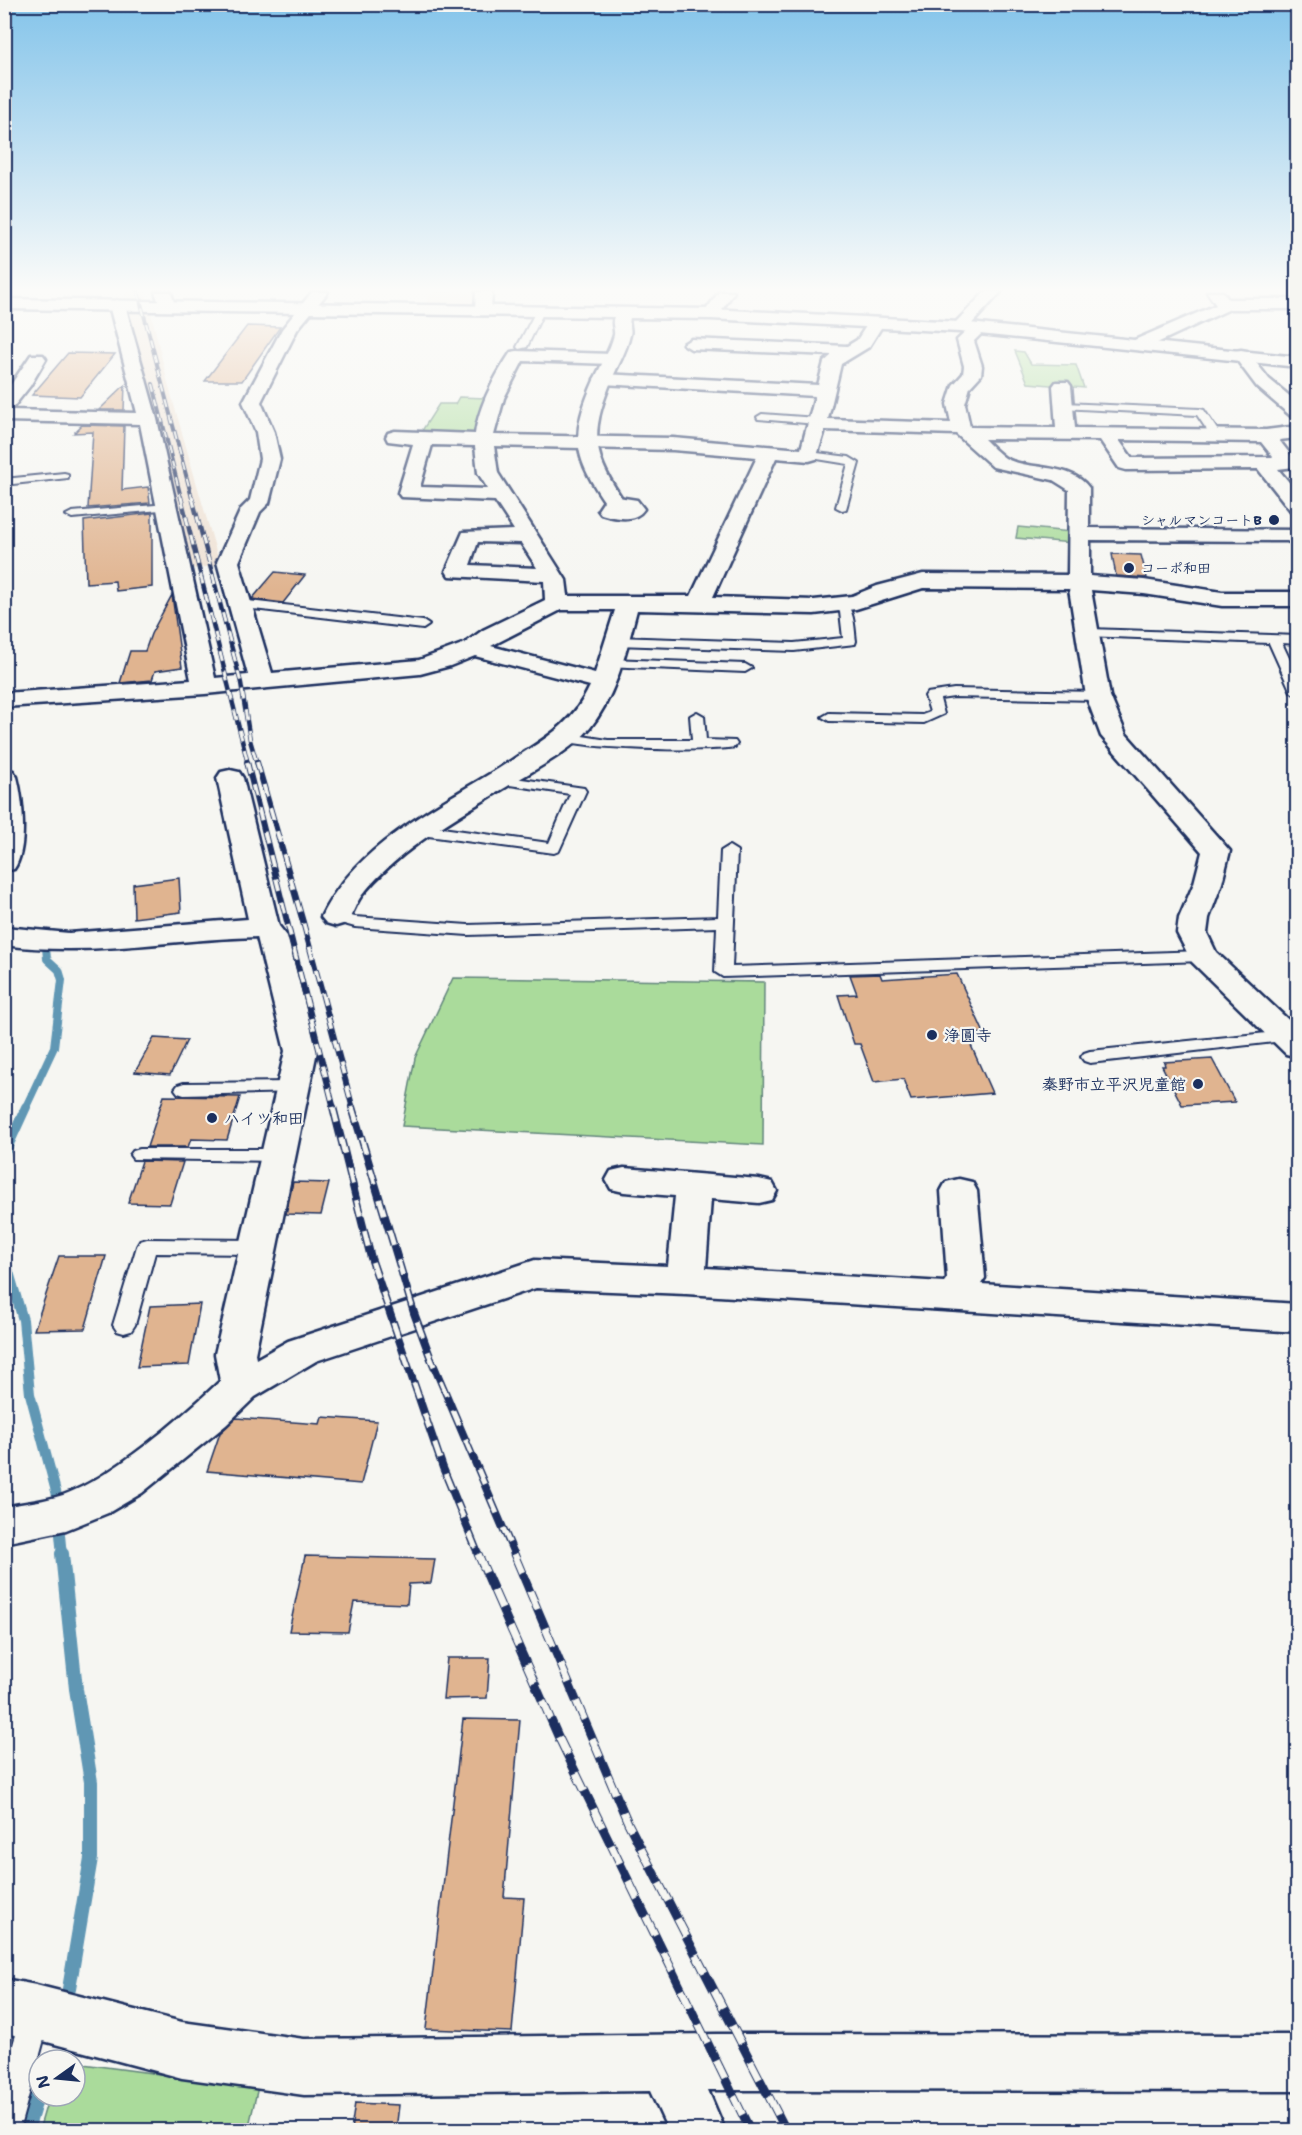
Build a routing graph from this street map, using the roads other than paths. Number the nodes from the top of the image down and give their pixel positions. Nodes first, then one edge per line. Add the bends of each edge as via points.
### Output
1 (825, 391) edge
2 (16, 392) edge
3 (141, 392) edge
4 (257, 392) edge
5 (498, 392) edge
6 (598, 392) edge
7 (960, 392) edge
8 (1063, 392) edge
9 (1277, 392) edge
10 (1290, 400) edge
11 (1064, 406) junction
12 (4, 407) edge
13 (1298, 413) edge
14 (4, 415) edge
15 (762, 417) dead end
16 (148, 419) junction
17 (816, 422) junction
18 (963, 431) junction
19 (1298, 432) edge
20 (1066, 434) junction
21 (1105, 434) junction
22 (1215, 434) junction
23 (1266, 436) junction
24 (395, 437) dead end
25 (424, 439) junction
26 (483, 440) junction
27 (587, 441) junction
28 (769, 452) junction
29 (808, 455) junction
30 (1263, 463) junction
31 (63, 476) dead end
32 (4, 482) edge
33 (501, 495) junction
34 (167, 507) junction
35 (842, 507) dead end
36 (1298, 507) edge
37 (619, 515) dead end
38 (72, 516) dead end
39 (1091, 534) dead end
40 (528, 537) junction
41 (1298, 540) edge
42 (551, 575) junction
43 (1079, 582) junction
44 (1298, 599) edge
45 (557, 603) junction
46 (628, 603) junction
47 (699, 603) junction
48 (240, 604) junction
49 (840, 604) junction
50 (423, 625) dead end
51 (1089, 633) junction
52 (1274, 640) junction
53 (1298, 640) edge
54 (472, 648) junction
55 (610, 662) junction
56 (745, 668) dead end
57 (262, 680) junction
58 (205, 687) junction
59 (1298, 692) edge
60 (1098, 696) junction
61 (4, 700) edge
62 (698, 716) dead end
63 (829, 717) dead end
64 (563, 737) junction
65 (699, 744) junction
66 (730, 744) dead end
67 (4, 777) edge
68 (230, 778) dead end
69 (501, 780) junction
70 (421, 830) junction
71 (729, 852) dead end
72 (5, 856) edge
73 (336, 917) joint
74 (726, 922) junction
75 (266, 928) junction
76 (4, 936) edge
77 (1203, 956) junction
78 (1294, 1043) edge
79 (1090, 1057) dead end
80 (292, 1088) junction
81 (184, 1089) dead end
82 (140, 1155) dead end
83 (276, 1155) junction
84 (624, 1180) dead end
85 (694, 1186) junction
86 (759, 1191) dead end
87 (959, 1191) dead end
88 (257, 1247) junction
89 (686, 1280) junction
90 (955, 1297) junction
91 (1298, 1318) edge
92 (124, 1325) dead end
93 (241, 1386) junction
94 (4, 1525) edge
95 (20, 2009) edge
96 (1298, 2062) edge
97 (666, 2063) junction
98 (4, 2127) edge
99 (696, 2130) edge

1 - 17 street
2 - 12 street
3 - 16 street
4 - 48 street via 252,402 265,432 270,459 259,502 251,509 228,562
5 - 26 street via 488,412
6 - 27 street via 587,423
7 - 18 street via 956,404
8 - 11 street
9 - 10 street
10 - 13 street
11 - 20 street
11 - 22 lane via 1200,412
14 - 16 street
15 - 17 lane
16 - 34 street
17 - 18 street
17 - 29 street
18 - 20 street
18 - 43 street via 1000,463 1059,476 1079,488
19 - 23 street
20 - 21 street
21 - 22 street
21 - 30 street via 1126,464
22 - 23 street
23 - 30 street via 1287,463
24 - 25 street
25 - 26 street
25 - 33 street via 408,493
26 - 27 street
26 - 33 street via 488,473
27 - 28 street
27 - 37 street via 597,475
28 - 29 street
28 - 47 street
29 - 35 lane via 854,463
30 - 36 street
31 - 32 lane
33 - 40 street
34 - 38 lane
34 - 58 street
39 - 41 street via 1293,535
40 - 42 street
40 - 42 street via 470,536 458,571
42 - 45 street
43 - 44 street via 1222,599
43 - 49 street via 923,581
43 - 51 street
45 - 46 street
45 - 54 street
46 - 47 street
46 - 55 street
47 - 49 street via 796,607
48 - 50 lane
48 - 57 street
49 - 55 lane via 856,640
51 - 52 lane
51 - 60 street
52 - 53 lane
52 - 59 lane
54 - 55 street
54 - 57 street via 420,667
55 - 56 lane
55 - 64 street via 582,722
57 - 58 street
58 - 61 street
60 - 63 lane via 954,693 932,696 937,714 924,719
60 - 77 street via 1114,736 1216,851 1192,933
62 - 65 lane
64 - 65 lane via 608,744
64 - 69 street
65 - 66 lane
67 - 72 street
68 - 75 street
69 - 70 street
69 - 70 lane via 579,791 554,848
70 - 73 street via 359,879 339,905
71 - 74 lane
73 - 74 lane via 355,922 468,930
74 - 77 lane via 723,972
75 - 76 street via 108,940 25,940
75 - 80 street via 272,936 301,1051
77 - 78 street
78 - 79 lane
80 - 81 lane
80 - 83 street
82 - 83 lane
83 - 88 street
84 - 85 street
85 - 86 street
85 - 89 street
87 - 90 street via 966,1278
88 - 92 lane via 147,1246
88 - 93 street via 235,1354
89 - 90 street
89 - 93 street via 535,1274 302,1351
90 - 91 street
93 - 94 street via 127,1481 66,1512
95 - 97 street via 182,2050 304,2067
95 - 98 lane
96 - 97 street
97 - 99 street

